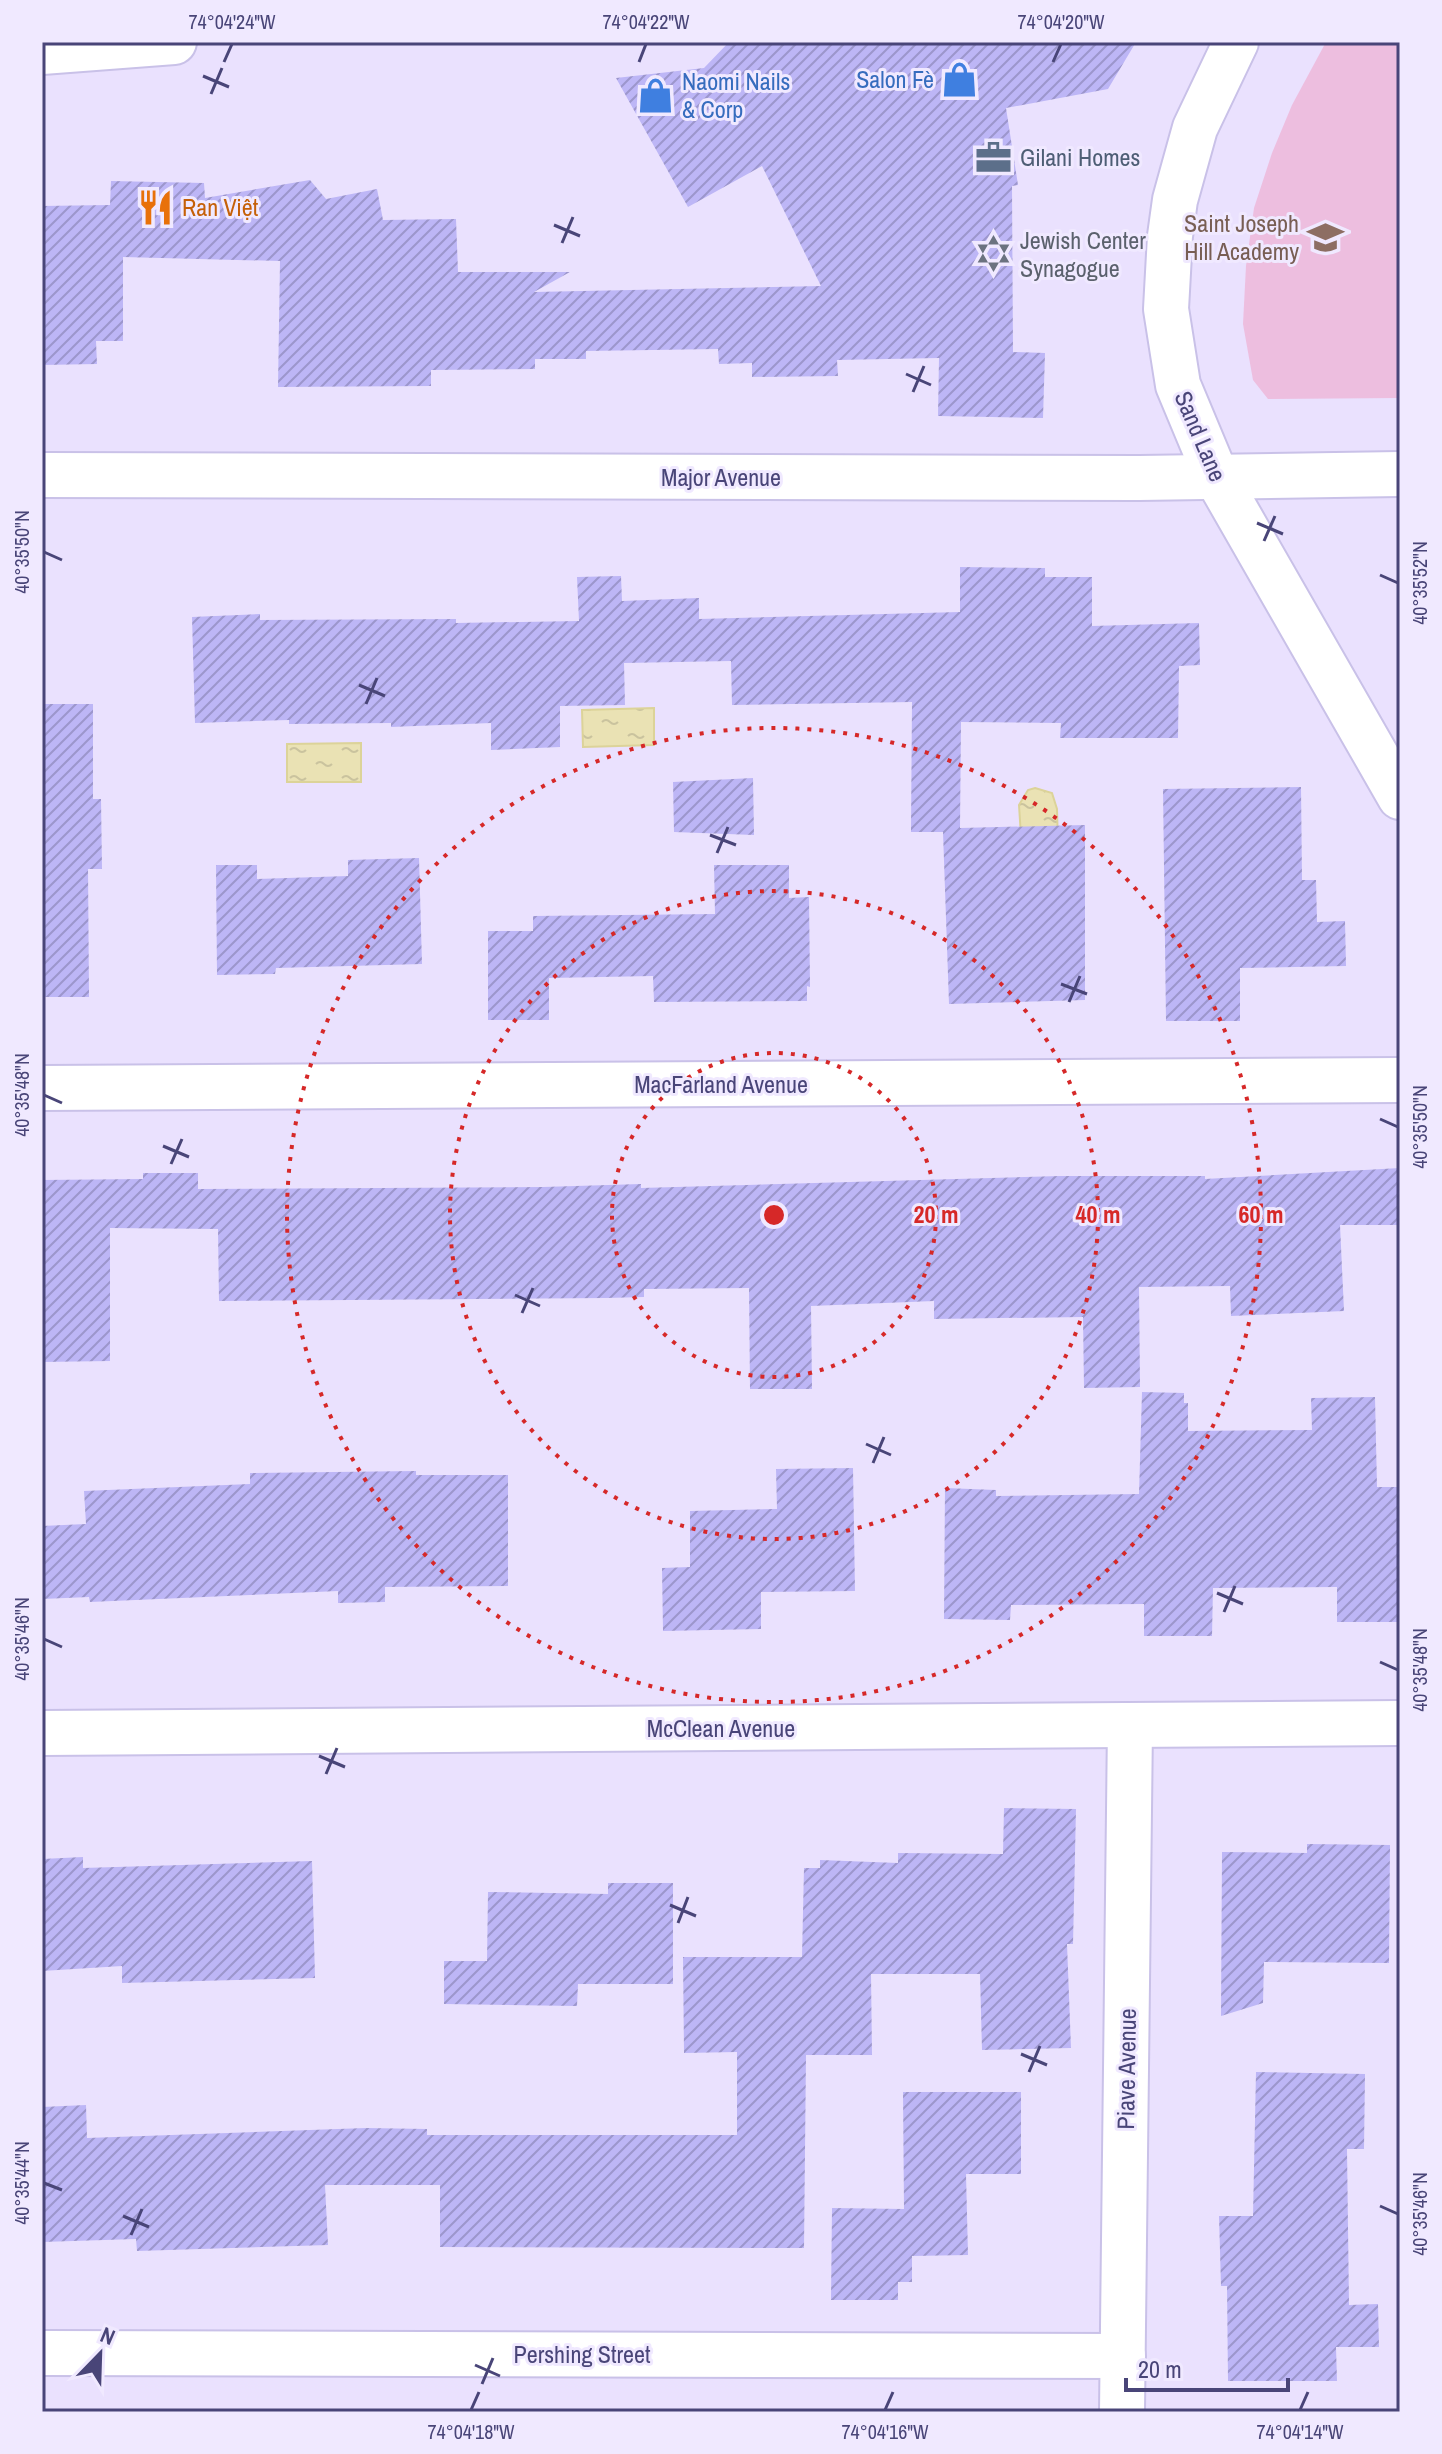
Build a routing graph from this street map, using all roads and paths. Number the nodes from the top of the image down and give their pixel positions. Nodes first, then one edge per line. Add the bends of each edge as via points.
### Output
1 (174, 42) edge
2 (1236, 42) edge
3 (42, 52) edge
4 (1400, 474) edge
5 (42, 475) edge
6 (1216, 476) junction
7 (1400, 797) edge
8 (1400, 1080) edge
9 (42, 1088) edge
10 (1400, 1723) edge
11 (1130, 1725) junction
12 (42, 1733) edge
13 (42, 2353) edge
14 (1123, 2356) junction
15 (1122, 2412) edge

1 - 3 street
2 - 6 street, Sand Lane via 1199,117 1184,163 1175,200 1166,309 1178,385
4 - 6 street, Major Avenue
5 - 6 street, Major Avenue
6 - 7 street, Sand Lane
8 - 9 street, MacFarland Avenue
10 - 11 street, McClean Avenue
11 - 12 street, McClean Avenue
11 - 14 street, Piave Avenue
13 - 14 street, Pershing Street
14 - 15 street, Piave Avenue

